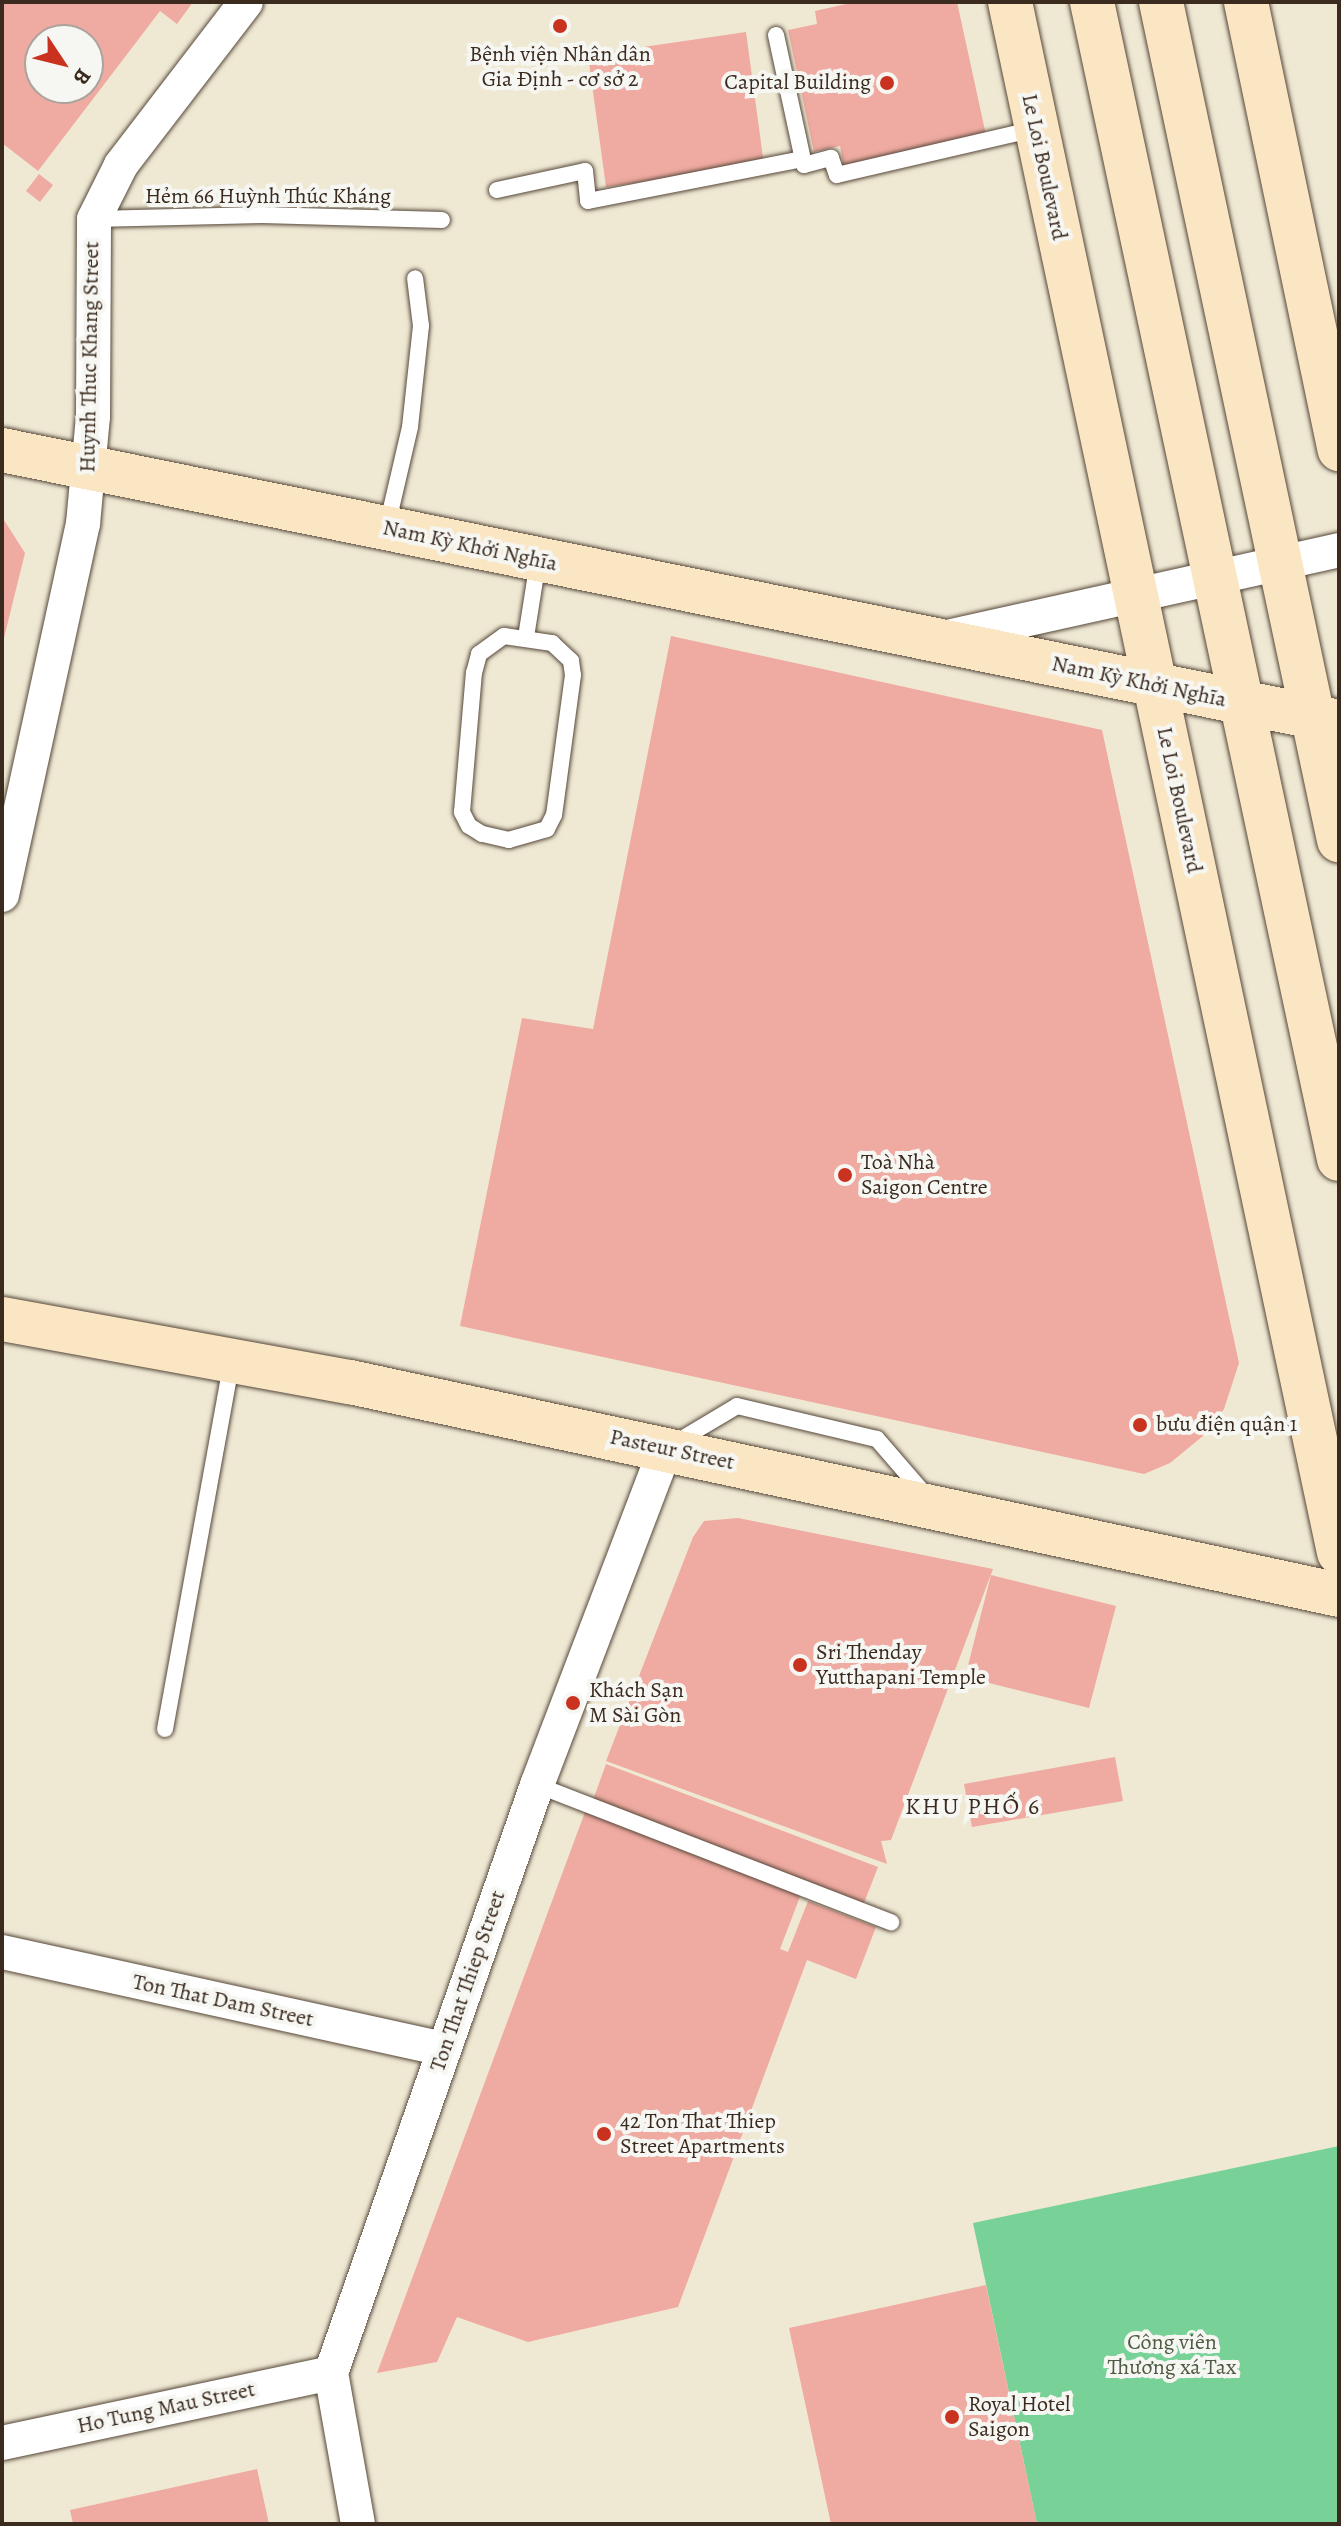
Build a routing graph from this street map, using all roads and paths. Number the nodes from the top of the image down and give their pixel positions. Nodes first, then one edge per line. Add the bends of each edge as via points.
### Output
1 (246, 2) edge
2 (1010, 2) edge
3 (1092, 2) edge
4 (1161, 2) edge
5 (1246, 2) edge
6 (776, 35) dead end
7 (1036, 128) junction
8 (802, 159) junction
9 (497, 190) dead end
10 (94, 219) junction
11 (442, 220) dead end
12 (415, 278) dead end
13 (1339, 449) edge
14 (2, 450) edge
15 (90, 469) junction
16 (387, 528) junction
17 (1339, 550) edge
18 (538, 561) junction
19 (1279, 563) junction
20 (1215, 579) junction
21 (1136, 597) junction
22 (526, 637) junction
23 (939, 639) junction
24 (1154, 686) junction
25 (1242, 703) junction
26 (1326, 720) edge
27 (1339, 840) edge
28 (2, 895) edge
29 (1339, 1159) edge
30 (2, 1319) edge
31 (232, 1361) junction
32 (666, 1448) junction
33 (1339, 1552) edge
34 (1339, 1595) edge
35 (165, 1729) dead end
36 (537, 1785) junction
37 (891, 1922) dead end
38 (2, 1952) edge
39 (443, 2049) junction
40 (331, 2373) junction
41 (2, 2443) edge
42 (358, 2524) edge

1 - 10 street, Huynh Thuc Khang Street via 121,165
2 - 7 street, Le Loi Boulevard
3 - 20 street
4 - 19 street
5 - 13 street
6 - 8 lane
7 - 8 lane via 837,175 831,158 804,165
7 - 21 street, Le Loi Boulevard
8 - 9 lane via 588,201 585,171
10 - 11 lane, Hẻm 66 Huỳnh Thúc Kháng via 262,215
10 - 15 street, Huynh Thuc Khang Street
12 - 16 lane via 421,326 410,427
14 - 15 street, Nam Kỳ Khởi Nghĩa
15 - 16 street, Nam Kỳ Khởi Nghĩa
15 - 28 street, Huynh Thuc Khang Street via 83,524
16 - 18 street, Nam Kỳ Khởi Nghĩa
17 - 19 street, Nam Kỳ Khởi Nghĩa
18 - 22 lane
18 - 23 street, Nam Kỳ Khởi Nghĩa
19 - 20 street, Nam Kỳ Khởi Nghĩa
19 - 26 street
20 - 21 street, Nam Kỳ Khởi Nghĩa
20 - 25 street
21 - 23 street, Nam Kỳ Khởi Nghĩa
21 - 24 street, Le Loi Boulevard
22 - 22 lane via 561,650 573,675 554,815 547,829 509,840 482,834 469,826 462,812 479,654 491,640
23 - 24 street, Nam Kỳ Khởi Nghĩa
24 - 25 street, Nam Kỳ Khởi Nghĩa
24 - 33 street, Le Loi Boulevard
25 - 26 street, Nam Kỳ Khởi Nghĩa
25 - 29 street
26 - 27 street
30 - 31 street, Pasteur Street
31 - 32 street, Pasteur Street
31 - 35 lane
32 - 34 street, Pasteur Street
32 - 36 street, Ton That Thiep Street
36 - 37 lane
36 - 39 street, Ton That Thiep Street
38 - 39 street, Ton That Dam Street
39 - 40 street, Ton That Thiep Street
40 - 41 street, Ho Tung Mau Street
40 - 42 street, Ton That Thiep Street

